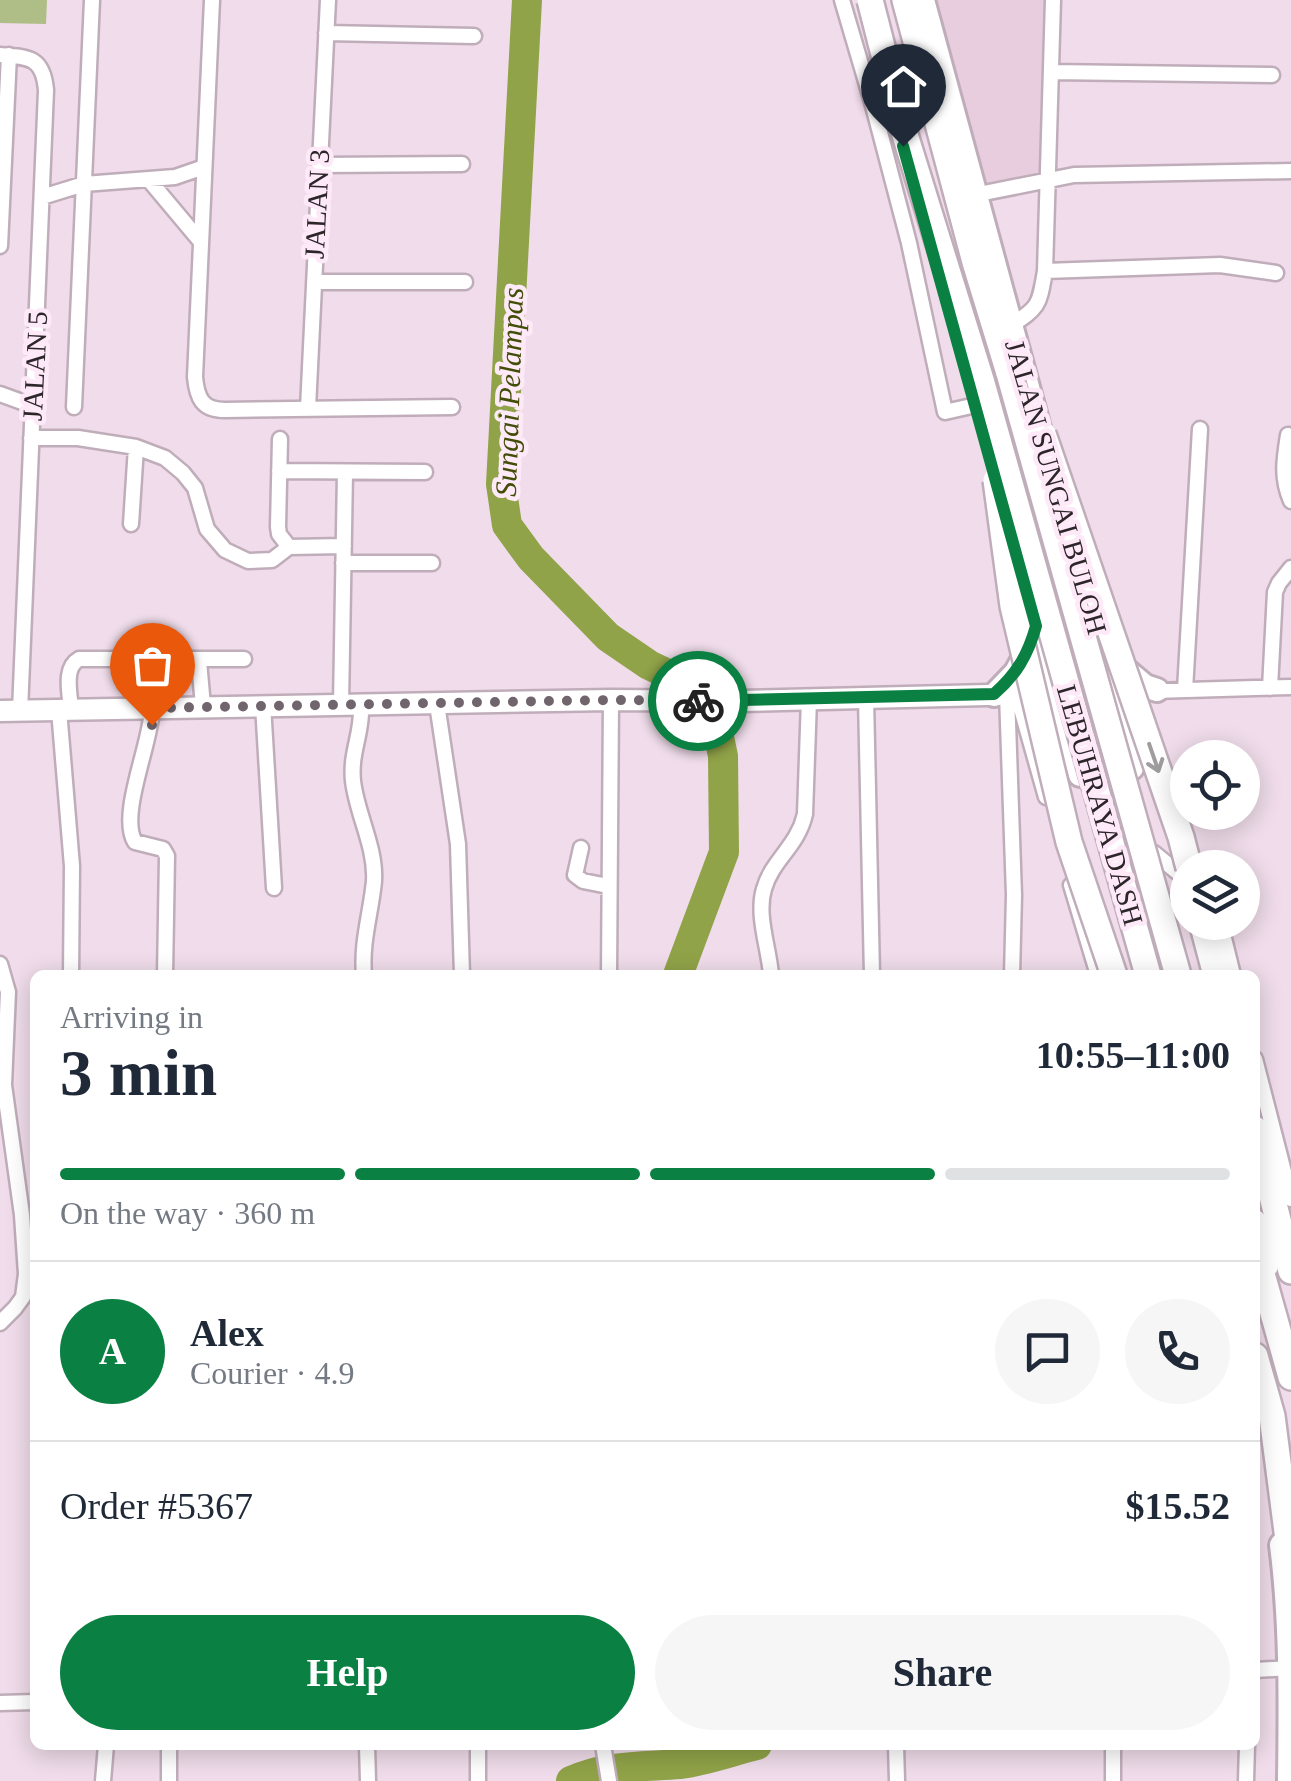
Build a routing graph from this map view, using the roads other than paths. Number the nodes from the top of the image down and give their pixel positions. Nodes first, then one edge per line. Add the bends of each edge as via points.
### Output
1 (92, 0) edge
2 (212, 0) edge
3 (328, 0) edge
4 (842, 0) edge
5 (860, 0) edge
6 (870, 0) edge
7 (905, 0) edge
8 (923, 0) edge
9 (1054, 0) edge
10 (326, 33) junction
11 (474, 36) dead end
12 (4, 55) edge
13 (1052, 72) junction
14 (1272, 75) dead end
15 (462, 164) dead end
16 (319, 165) junction
17 (204, 167) junction
18 (1291, 171) edge
19 (149, 180) junction
20 (1048, 182) junction
21 (84, 184) junction
22 (974, 195) junction
23 (42, 197) junction
24 (201, 242) junction
25 (0, 246) edge
26 (1045, 271) junction
27 (1276, 273) dead end
28 (314, 282) junction
29 (465, 282) dead end
30 (1010, 326) junction
31 (1010, 373) junction
32 (0, 394) edge
33 (979, 394) junction
34 (33, 406) junction
35 (74, 407) dead end
36 (452, 407) dead end
37 (308, 408) junction
38 (1200, 429) dead end
39 (1288, 435) dead end
40 (32, 438) junction
41 (280, 439) dead end
42 (136, 447) junction
43 (279, 472) junction
44 (345, 472) junction
45 (425, 472) dead end
46 (1291, 501) edge
47 (132, 524) dead end
48 (344, 546) junction
49 (289, 547) junction
50 (343, 562) junction
51 (432, 564) dead end
52 (1291, 568) edge
53 (1036, 626) junction
54 (1099, 639) junction
55 (244, 659) dead end
56 (200, 661) junction
57 (1291, 687) edge
58 (1270, 688) junction
59 (1157, 690) junction
60 (1186, 690) junction
61 (1113, 692) junction
62 (1054, 693) junction
63 (1006, 694) junction
64 (866, 698) junction
65 (611, 700) junction
66 (809, 700) junction
67 (351, 704) junction
68 (437, 704) junction
69 (263, 705) junction
70 (202, 706) junction
71 (152, 708) junction
72 (65, 710) junction
73 (10, 711) edge
74 (580, 848) dead end
75 (1183, 850) edge
76 (1154, 853) junction
77 (1170, 866) edge
78 (608, 886) junction
79 (274, 888) dead end
80 (1207, 940) edge
81 (1224, 940) edge
82 (0, 964) edge
83 (71, 970) edge
84 (164, 970) edge
85 (364, 970) edge
86 (462, 970) edge
87 (609, 970) edge
88 (770, 970) edge
89 (872, 970) edge
90 (1012, 970) edge
91 (1096, 970) edge
92 (1112, 970) edge
93 (1136, 970) edge
94 (1147, 970) edge
95 (1177, 970) edge
96 (1187, 970) edge
97 (1215, 970) edge
98 (1232, 970) edge
99 (1260, 1078) edge
100 (1260, 1150) edge
101 (1291, 1198) edge
102 (1260, 1241) edge
103 (1260, 1267) edge
104 (1291, 1271) edge
105 (0, 1323) edge
106 (1291, 1358) edge
107 (1260, 1374) edge
108 (1291, 1377) edge
109 (1260, 1409) edge
110 (1291, 1562) edge
111 (1291, 1668) edge
112 (1260, 1670) edge
113 (30, 1702) edge
114 (0, 1703) edge
115 (106, 1750) edge
116 (169, 1750) edge
117 (367, 1750) edge
118 (478, 1750) edge
119 (603, 1750) edge
120 (896, 1750) edge
121 (1114, 1750) edge
122 (1247, 1750) edge
123 (103, 1781) edge
124 (169, 1781) edge
125 (368, 1781) edge
126 (478, 1781) edge
127 (608, 1781) edge
128 (896, 1781) edge
129 (1113, 1781) edge
130 (1246, 1781) edge
131 (1289, 1781) edge

1 - 21 street
2 - 17 street
3 - 10 street, JALAN 3
4 - 33 street via 909,243 945,412
5 - 33 highway, JALAN SUNGAI BULOH
6 - 33 highway, LEBUHRAYA DASH, bridge
7 - 31 highway, LEBUHRAYA DASH
8 - 22 highway, JALAN SUNGAI BULOH
9 - 13 street
10 - 11 street
10 - 16 street, JALAN 3
12 - 23 street, JALAN 5 via 29,58 45,78
12 - 25 street
13 - 14 street
13 - 20 street
15 - 16 street
16 - 28 street, JALAN 3
17 - 19 street
17 - 24 street
18 - 20 street via 1074,175
19 - 21 street
19 - 24 street
20 - 22 street
20 - 26 street
21 - 23 street
21 - 35 street
22 - 30 highway, JALAN SUNGAI BULOH
23 - 34 street, JALAN 5
24 - 37 street via 195,378 201,403 212,410
26 - 27 street via 1220,265
26 - 30 street via 1040,303
28 - 29 street
28 - 37 street, JALAN 3
30 - 54 highway, JALAN SUNGAI BULOH
31 -> 75 highway, bridge via 1040,426
31 - 95 highway, LEBUHRAYA DASH, bridge
32 - 34 street
33 - 53 highway, JALAN SUNGAI BULOH
33 - 92 highway, bridge via 1013,606 1069,842
33 - 94 highway, LEBUHRAYA DASH, bridge
34 - 40 street, JALAN 5
36 - 37 street
38 - 60 street
39 - 46 street via 1283,467
40 - 42 street
40 - 73 street, JALAN 5
41 - 43 street
42 - 47 street
42 - 49 street via 183,472 207,529 225,550 248,561 272,560
43 - 44 street
43 - 49 street via 278,527
44 - 45 street
44 - 48 street
48 - 49 street
48 - 50 street
50 - 51 street
50 - 67 street
52 - 58 street via 1276,592
53 - 62 highway, JALAN SUNGAI BULOH
53 - 63 highway
54 - 59 highway via 1133,676
54 - 61 highway, JALAN SUNGAI BULOH
55 - 56 street
56 - 70 street
56 - 72 street via 79,659 69,669
57 - 58 street
58 - 60 street
59 - 60 street
59 - 61 street
61 - 62 main road
61 - 76 highway, JALAN SUNGAI BULOH
62 - 63 main road
62 - 93 highway, JALAN SUNGAI BULOH
63 - 64 main road
63 - 90 street
63 - 91 street
64 - 66 main road
64 - 89 street
65 - 66 main road
65 - 68 main road
65 - 78 street
66 - 88 street via 801,832 772,872 762,900
67 - 68 main road
67 - 69 main road
67 - 85 street via 362,722 353,783 374,881
68 - 86 street via 458,844
69 - 70 main road
69 - 79 street
70 - 71 main road
71 - 72 main road
71 - 84 street via 130,835 166,852
72 - 73 main road
72 - 83 street
74 - 78 street via 575,875
76 - 77 street
76 - 96 highway, JALAN SUNGAI BULOH
78 - 87 street
80 - 97 highway
81 - 98 street
82 - 105 street via 8,992 4,1085 26,1274 23,1296
99 - 101 street
100 - 104 highway
102 - 106 highway
103 - 108 highway
107 - 110 highway
109 - 111 highway via 1288,1582
111 - 112 street
111 - 131 highway
113 - 114 street
115 - 123 street
116 - 124 street
117 - 125 street
118 - 126 street
119 - 127 street
120 - 128 street
121 - 129 street
122 - 130 street

